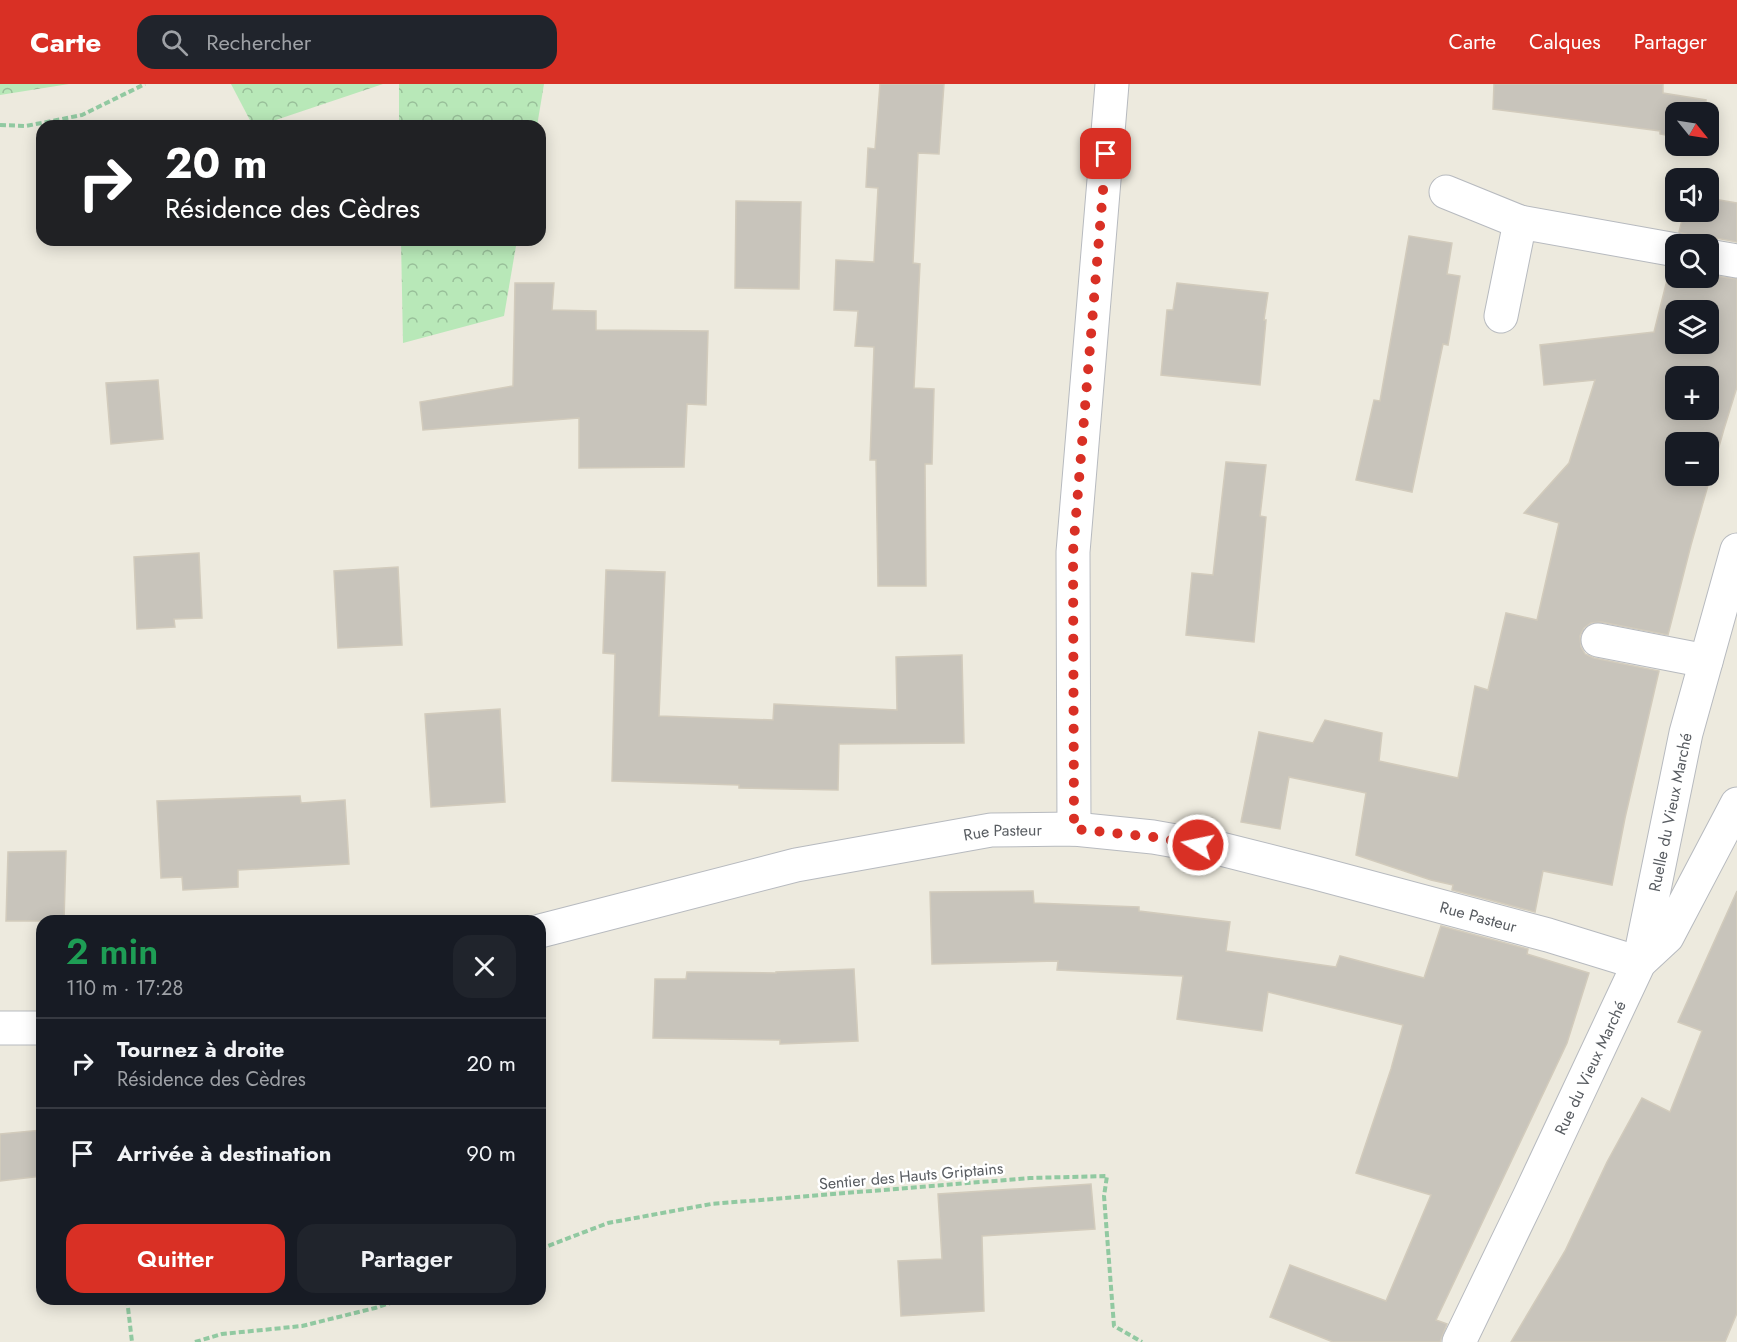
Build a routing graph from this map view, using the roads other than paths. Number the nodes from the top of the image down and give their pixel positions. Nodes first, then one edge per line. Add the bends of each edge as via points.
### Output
1 (1112, 84) edge
2 (1446, 192) dead end
3 (1520, 222) junction
4 (1665, 248) edge
5 (1719, 258) edge
6 (1737, 261) edge
7 (1501, 316) dead end
8 (1737, 550) edge
9 (1598, 640) dead end
10 (1706, 661) junction
11 (1737, 804) edge
12 (1074, 829) junction
13 (546, 929) edge
14 (1639, 963) junction
15 (0, 1028) edge
16 (36, 1028) edge
17 (1459, 1342) edge

1 - 12 street via 1073,552
2 - 3 street
3 - 4 street
3 - 7 street
5 - 6 street
8 - 10 street, Ruelle du Vieux Marché
9 - 10 street
10 - 14 street, Ruelle du Vieux Marché via 1686,733
11 - 14 street, Rue du Vieux Marché via 1667,937
12 - 13 street, Rue Pasteur via 991,830 796,865
12 - 14 street, Rue Pasteur via 1221,849 1504,923
14 - 17 street, Rue du Vieux Marché
15 - 16 street

